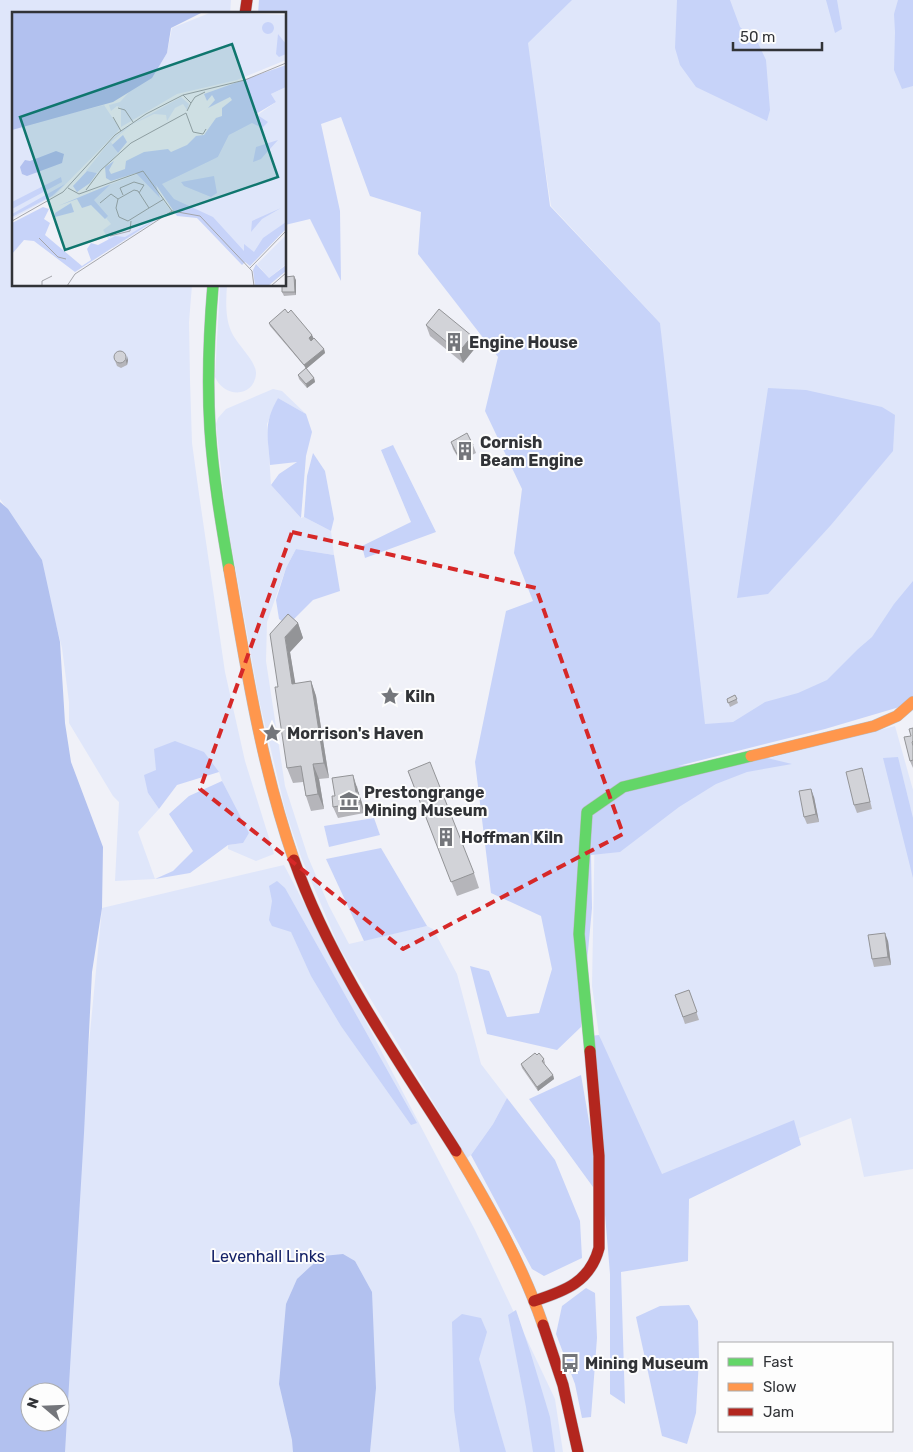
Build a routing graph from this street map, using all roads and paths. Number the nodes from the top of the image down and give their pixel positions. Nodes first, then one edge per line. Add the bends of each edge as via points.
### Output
1 (213, 286) edge
2 (913, 702) edge
3 (534, 1301) junction
4 (578, 1452) edge

1 - 3 main road via 209,325 209,402 218,499 246,669 279,814 313,907 340,961 484,1197
2 - 3 main road via 897,716 874,726 623,786 587,812 579,934 599,1156 599,1248 597,1260 581,1280
3 - 4 main road via 565,1394

